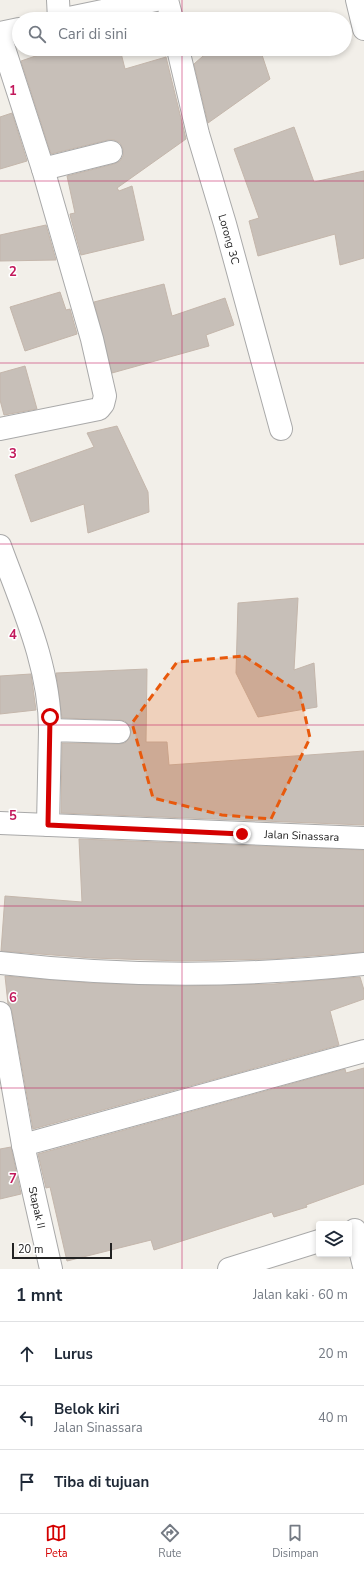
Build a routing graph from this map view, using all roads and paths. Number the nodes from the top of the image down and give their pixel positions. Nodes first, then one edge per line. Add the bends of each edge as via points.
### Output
1 (58, 0) edge
2 (156, 0) edge
3 (167, 0) edge
4 (357, 0) edge
5 (59, 12) edge
6 (98, 12) edge
7 (170, 12) edge
8 (364, 29) edge
9 (12, 30) edge
10 (0, 33) edge
11 (0, 36) edge
12 (180, 56) edge
13 (112, 152) dead end
14 (43, 169) junction
15 (0, 429) edge
16 (281, 429) dead end
17 (0, 546) edge
18 (50, 730) junction
19 (119, 732) dead end
20 (0, 823) edge
21 (48, 825) junction
22 (364, 838) edge
23 (0, 963) edge
24 (364, 964) edge
25 (0, 1013) edge
26 (364, 1051) edge
27 (23, 1145) junction
28 (356, 1229) edge
29 (316, 1242) edge
30 (364, 1266) edge
31 (51, 1269) edge
32 (229, 1269) edge

1 - 5 street
2 - 6 street
3 - 7 street
4 - 8 street
9 - 10 street
11 - 14 street
12 - 16 street, Lorong 3C via 198,134
13 - 14 street
14 - 15 street via 92,339 105,396 99,409
17 - 18 street via 38,650 49,702
18 - 19 street
18 - 21 street
20 - 21 street, Jalan Sinassara
21 - 22 street, Jalan Sinassara
23 - 24 street via 200,974 309,970
25 - 27 street, Stapak II
26 - 27 street
27 - 31 street, Stapak II
28 - 30 street
29 - 32 street

